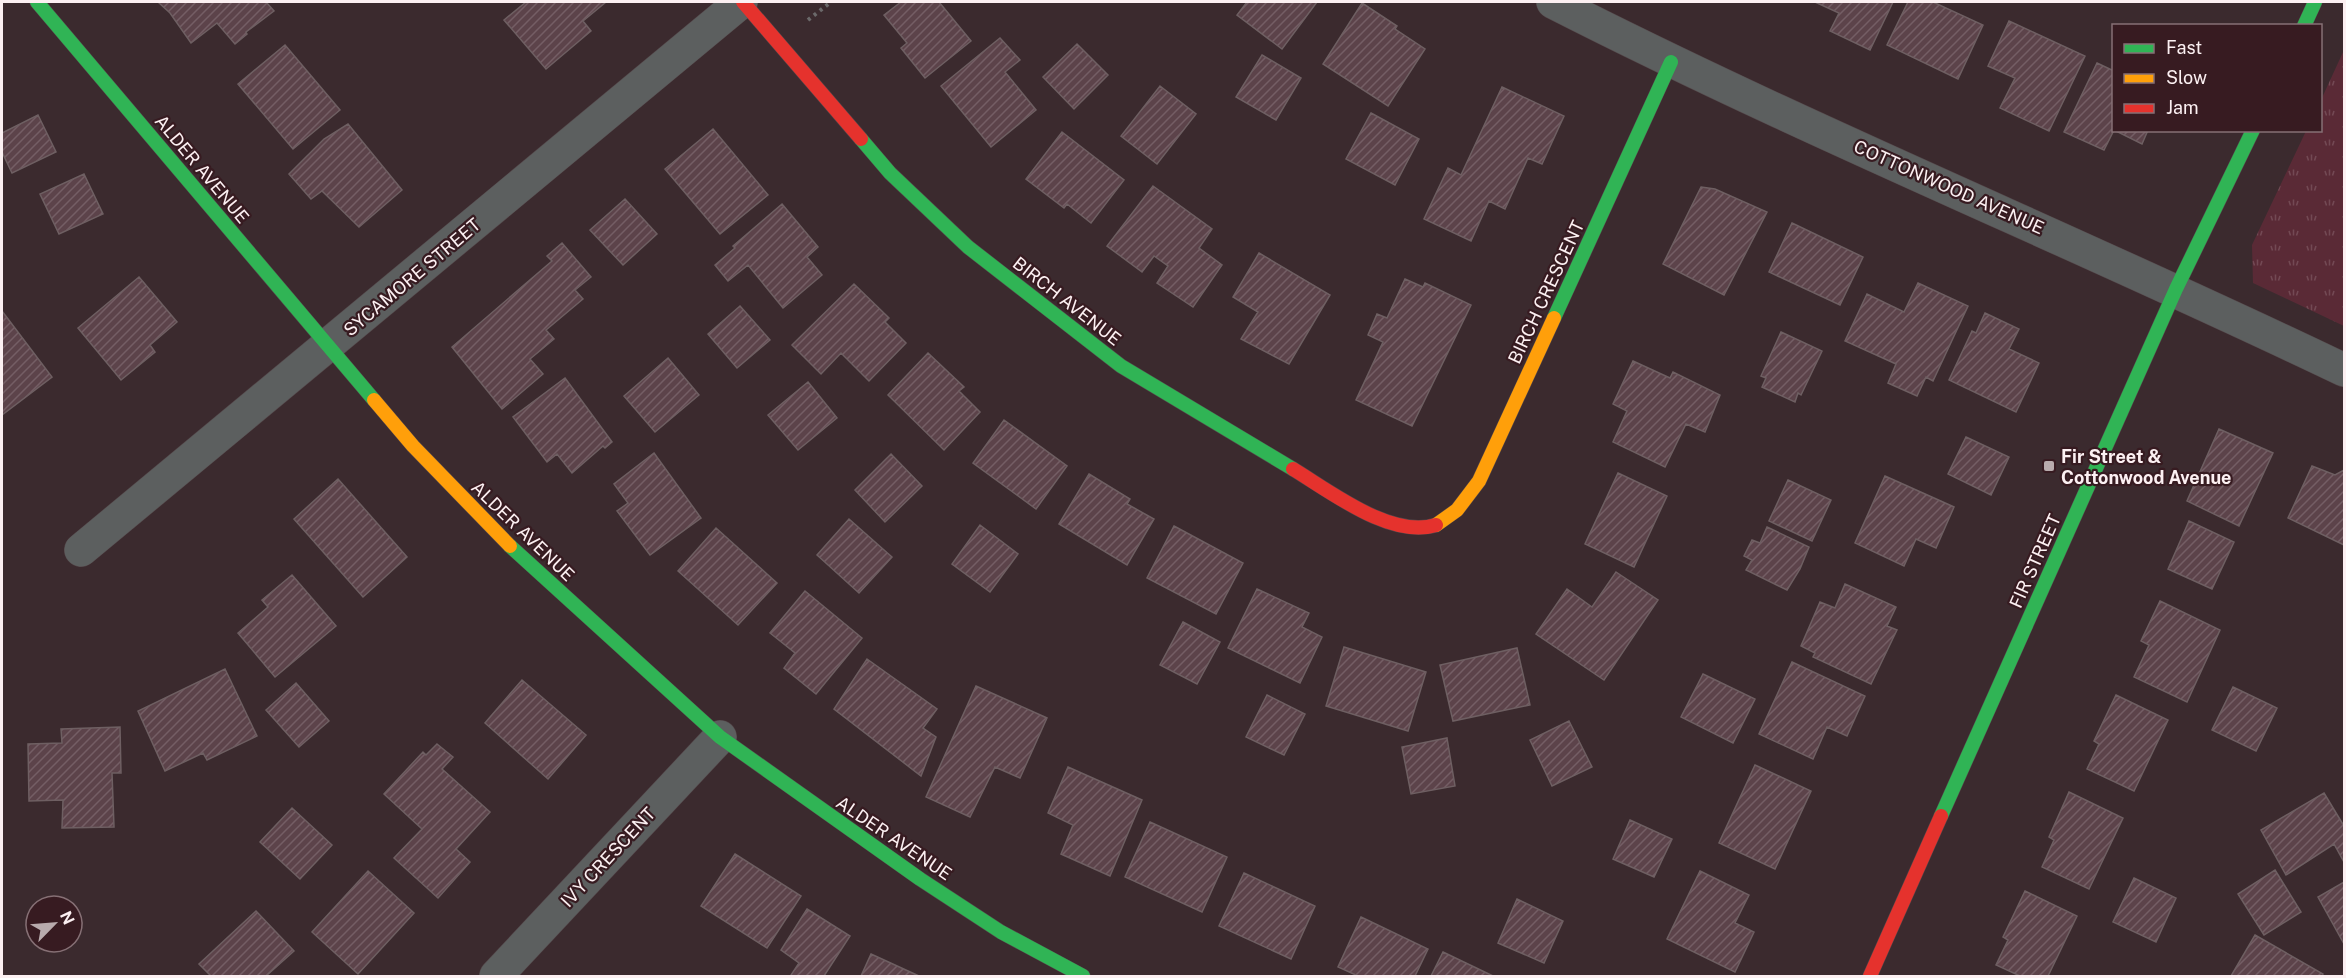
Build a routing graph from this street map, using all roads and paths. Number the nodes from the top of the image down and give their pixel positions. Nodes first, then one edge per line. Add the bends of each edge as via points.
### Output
1 (37, 2) edge
2 (742, 2) edge
3 (1553, 2) edge
4 (2315, 2) edge
5 (2305, 24) edge
6 (1671, 62) junction
7 (2252, 132) edge
8 (2176, 289) junction
9 (329, 346) junction
10 (2344, 370) edge
11 (1439, 526) joint
12 (81, 550) dead end
13 (720, 737) junction
14 (496, 976) edge
15 (1083, 976) edge
16 (1870, 976) edge

1 - 9 street, ALDER AVENUE
2 - 9 street, SYCAMORE STREET
2 - 11 street, BIRCH AVENUE via 890,173 969,247 1083,338 1174,400 1373,516 1392,525
3 - 6 street, COTTONWOOD AVENUE
4 - 5 street
6 - 8 street, COTTONWOOD AVENUE
6 - 11 street, BIRCH CRESCENT via 1479,481 1460,511
7 - 8 street, FIR STREET
8 - 10 street, COTTONWOOD AVENUE
8 - 16 street, FIR STREET
9 - 12 street, SYCAMORE STREET
9 - 13 street, ALDER AVENUE via 413,446 507,543
13 - 14 street, IVY CRESCENT
13 - 15 street, ALDER AVENUE via 974,914

